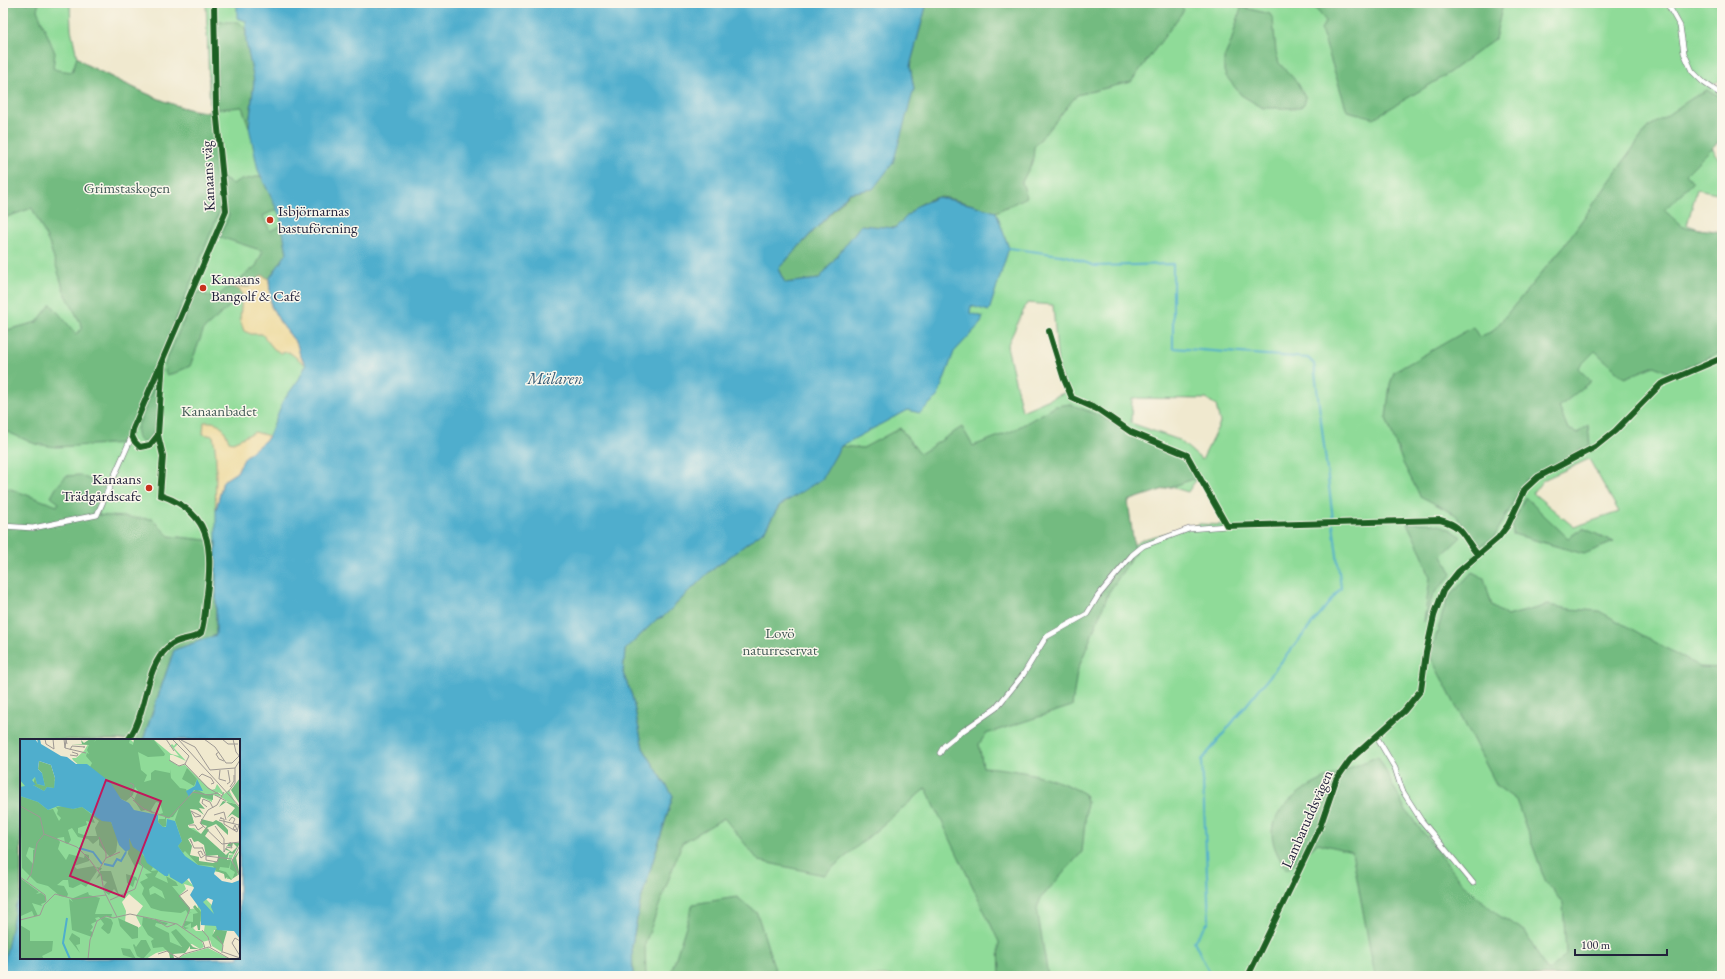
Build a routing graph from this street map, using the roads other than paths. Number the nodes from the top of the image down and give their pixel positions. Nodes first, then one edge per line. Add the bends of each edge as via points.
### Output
1 (214, 3) edge
2 (1667, 3) edge
3 (1722, 95) edge
4 (1049, 331) dead end
5 (1722, 358) edge
6 (162, 359) junction
7 (132, 436) junction
8 (3, 526) edge
9 (1227, 526) junction
10 (1478, 555) junction
11 (1376, 736) junction
12 (940, 753) dead end
13 (1473, 883) dead end
14 (1248, 976) edge

1 - 6 street, Kanaans väg via 216,108 226,211
2 - 3 street via 1680,26 1684,53 1692,71
4 - 9 street via 1072,398 1099,410 1130,432 1187,455
5 - 10 street, Lambaruddsvägen via 1661,384 1615,431 1595,447 1538,477 1525,489 1505,530
6 - 7 street, Kanaans väg
6 - 7 street, Kanaans väg via 158,435 150,445 140,447
7 - 8 street via 97,515 33,528
9 - 10 street via 1440,520 1453,523
9 - 12 street via 1189,529 1142,546 1098,596 1087,614 1046,637 1023,676 996,708 960,733 944,746
10 - 11 street, Lambaruddsvägen via 1458,572 1443,590 1434,616 1421,690 1404,711
11 - 13 street via 1395,768 1402,790 1420,820
11 - 14 street, Lambaruddsvägen via 1350,760 1336,780 1320,827

